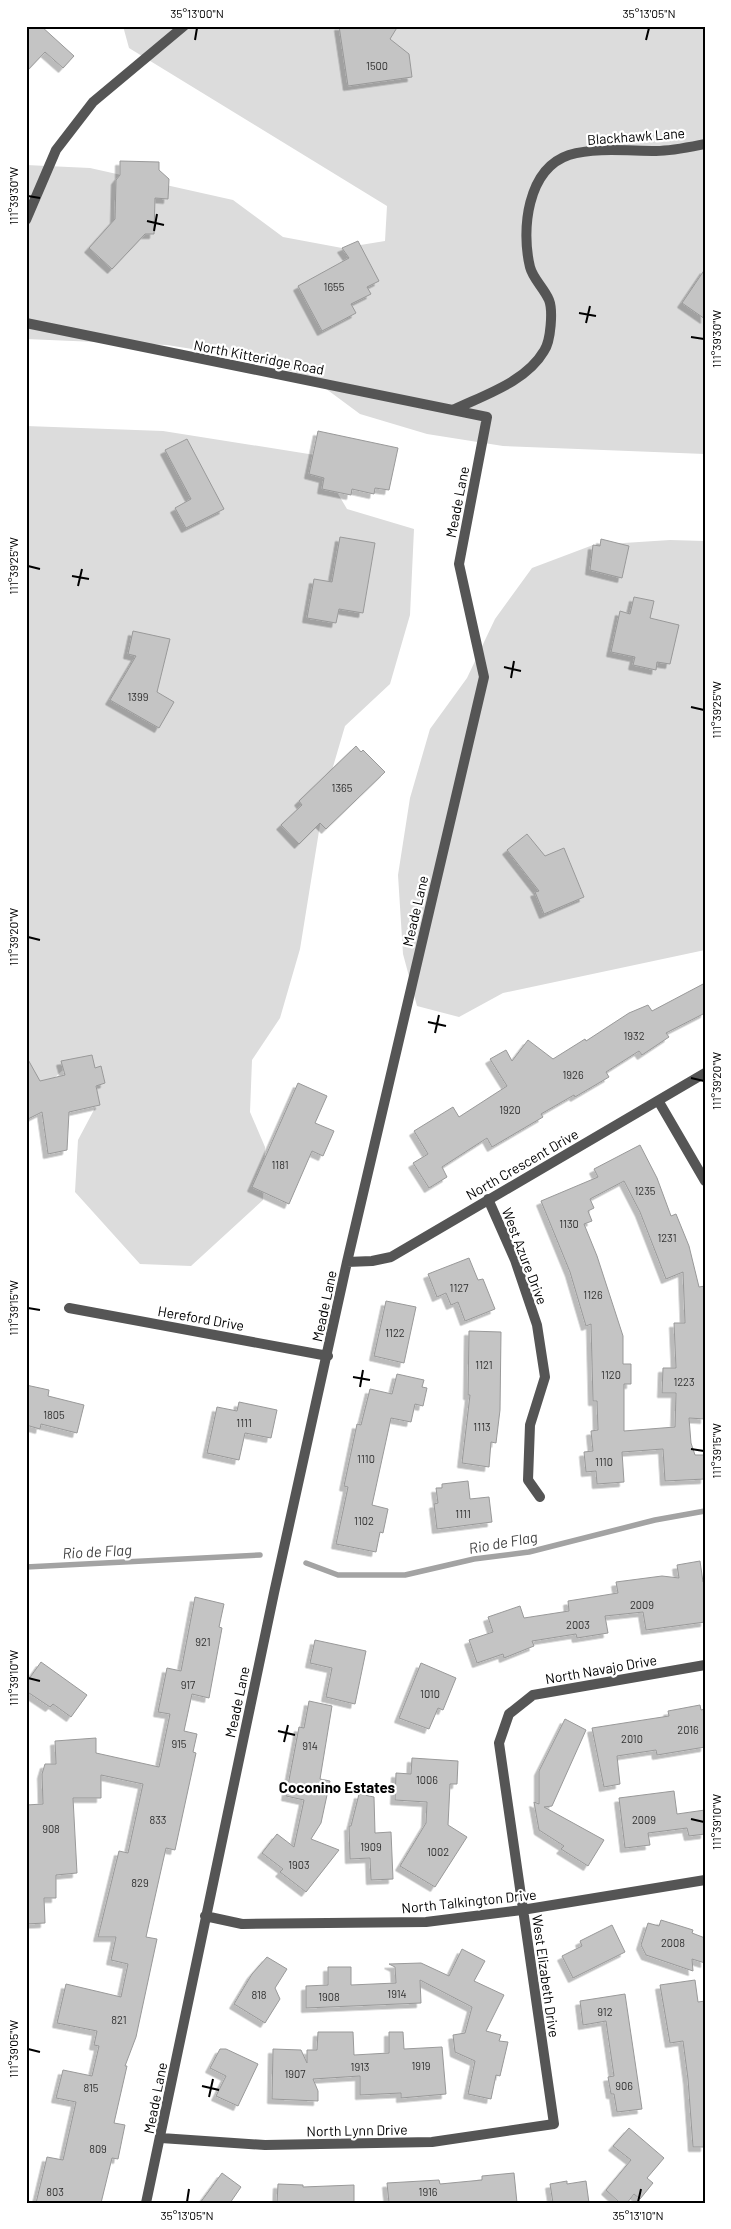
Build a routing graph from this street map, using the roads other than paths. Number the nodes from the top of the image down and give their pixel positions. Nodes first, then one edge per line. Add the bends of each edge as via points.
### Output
1 (184, 26) edge
2 (705, 144) edge
3 (26, 220) edge
4 (26, 323) edge
5 (453, 410) junction
6 (487, 417) joint
7 (705, 1073) edge
8 (659, 1102) junction
9 (705, 1181) edge
10 (488, 1199) junction
11 (347, 1262) junction
12 (69, 1308) dead end
13 (328, 1356) junction
14 (540, 1497) dead end
15 (705, 1665) edge
16 (499, 1743) joint
17 (705, 1880) edge
18 (522, 1910) junction
19 (205, 1916) junction
20 (554, 2124) joint
21 (161, 2138) junction
22 (146, 2203) edge

1 - 3 street via 93,102 56,150
2 - 5 street, Blackhawk Lane via 657,151 619,149 569,155 548,166 532,192 526,240 530,269 550,301 551,329 546,350 532,368
4 - 5 street, North Kitteridge Road
5 - 6 street, North Kitteridge Road
6 - 11 street, Meade Lane via 459,564 484,677
7 - 8 street, North Crescent Drive
8 - 9 street
8 - 10 street, North Crescent Drive
10 - 11 street, North Crescent Drive via 391,1257
10 - 14 street, West Azure Drive via 515,1260 537,1325 545,1378 530,1425 528,1480
11 - 13 street, Meade Lane
12 - 13 street, Hereford Drive
13 - 19 street, Meade Lane
15 - 16 street, North Navajo Drive via 533,1695 509,1714
16 - 18 street, West Elizabeth Drive
17 - 18 street, North Talkington Drive
18 - 19 street, North Talkington Drive via 426,1922 242,1924
18 - 20 street, West Elizabeth Drive
19 - 21 street, Meade Lane
20 - 21 street, North Lynn Drive via 432,2142 265,2145
21 - 22 street, Meade Lane

